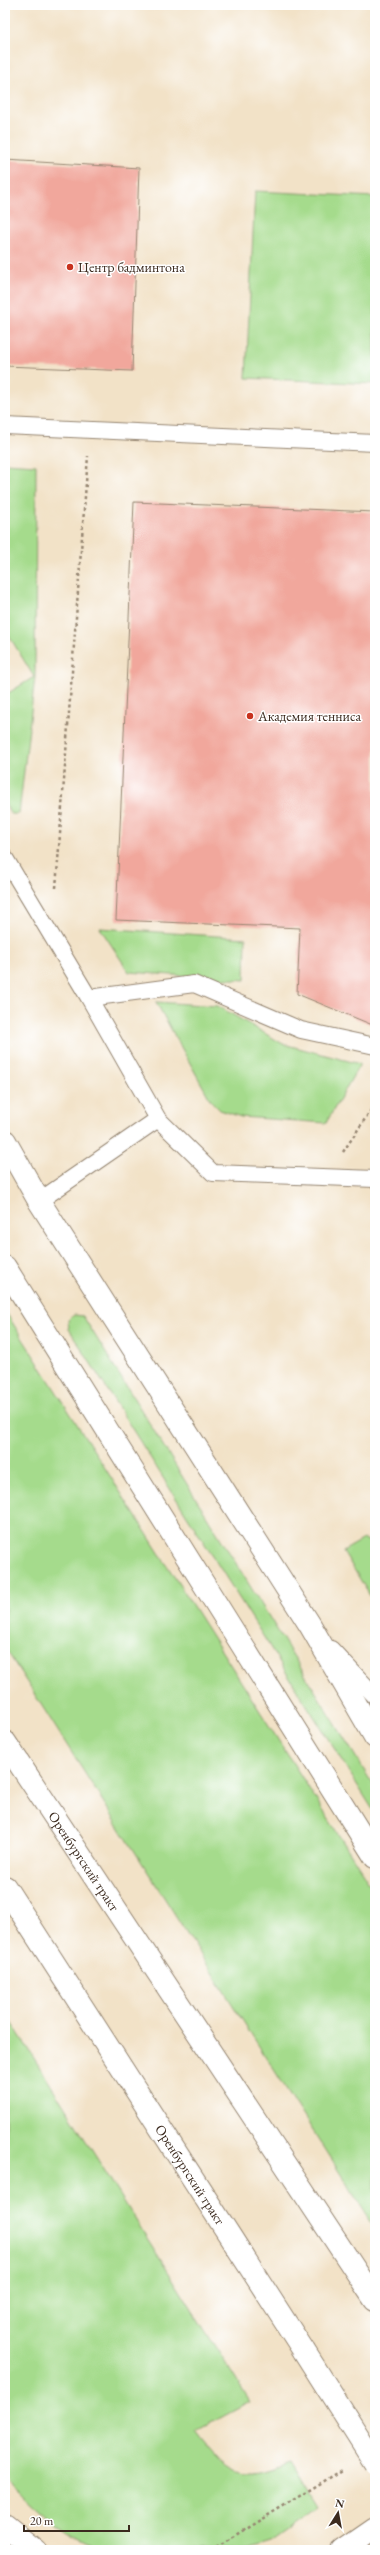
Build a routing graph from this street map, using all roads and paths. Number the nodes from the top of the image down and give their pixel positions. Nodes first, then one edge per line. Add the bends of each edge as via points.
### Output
1 (5, 426) edge
2 (90, 430) junction
3 (375, 443) edge
4 (5, 858) edge
5 (56, 890) dead end
6 (90, 998) junction
7 (375, 1046) edge
8 (375, 1104) edge
9 (158, 1119) junction
10 (5, 1141) edge
11 (325, 1177) junction
12 (375, 1179) edge
13 (39, 1201) junction
14 (5, 1267) edge
15 (310, 1625) junction
16 (375, 1696) edge
17 (375, 1737) edge
18 (5, 1742) edge
19 (375, 1857) edge
20 (5, 1887) edge
21 (375, 2300) edge
22 (375, 2463) edge
23 (349, 2466) dead end
24 (5, 2526) edge
25 (375, 2528) edge
26 (35, 2550) edge
27 (211, 2550) edge
28 (343, 2550) edge

1 - 2 lane
2 - 3 lane
2 - 5 path
4 - 6 lane
6 - 7 lane via 194,984 301,1030
6 - 9 lane
8 - 11 path
9 - 11 lane via 213,1173
9 - 13 lane
10 - 13 main road
11 - 12 lane
13 - 15 main road
14 - 19 main road
15 - 16 lane
15 - 17 main road
18 - 21 main road, Оренбургский тракт
20 - 22 main road, Оренбургский тракт, bridge
23 - 27 path
24 - 26 main road
25 - 28 main road

